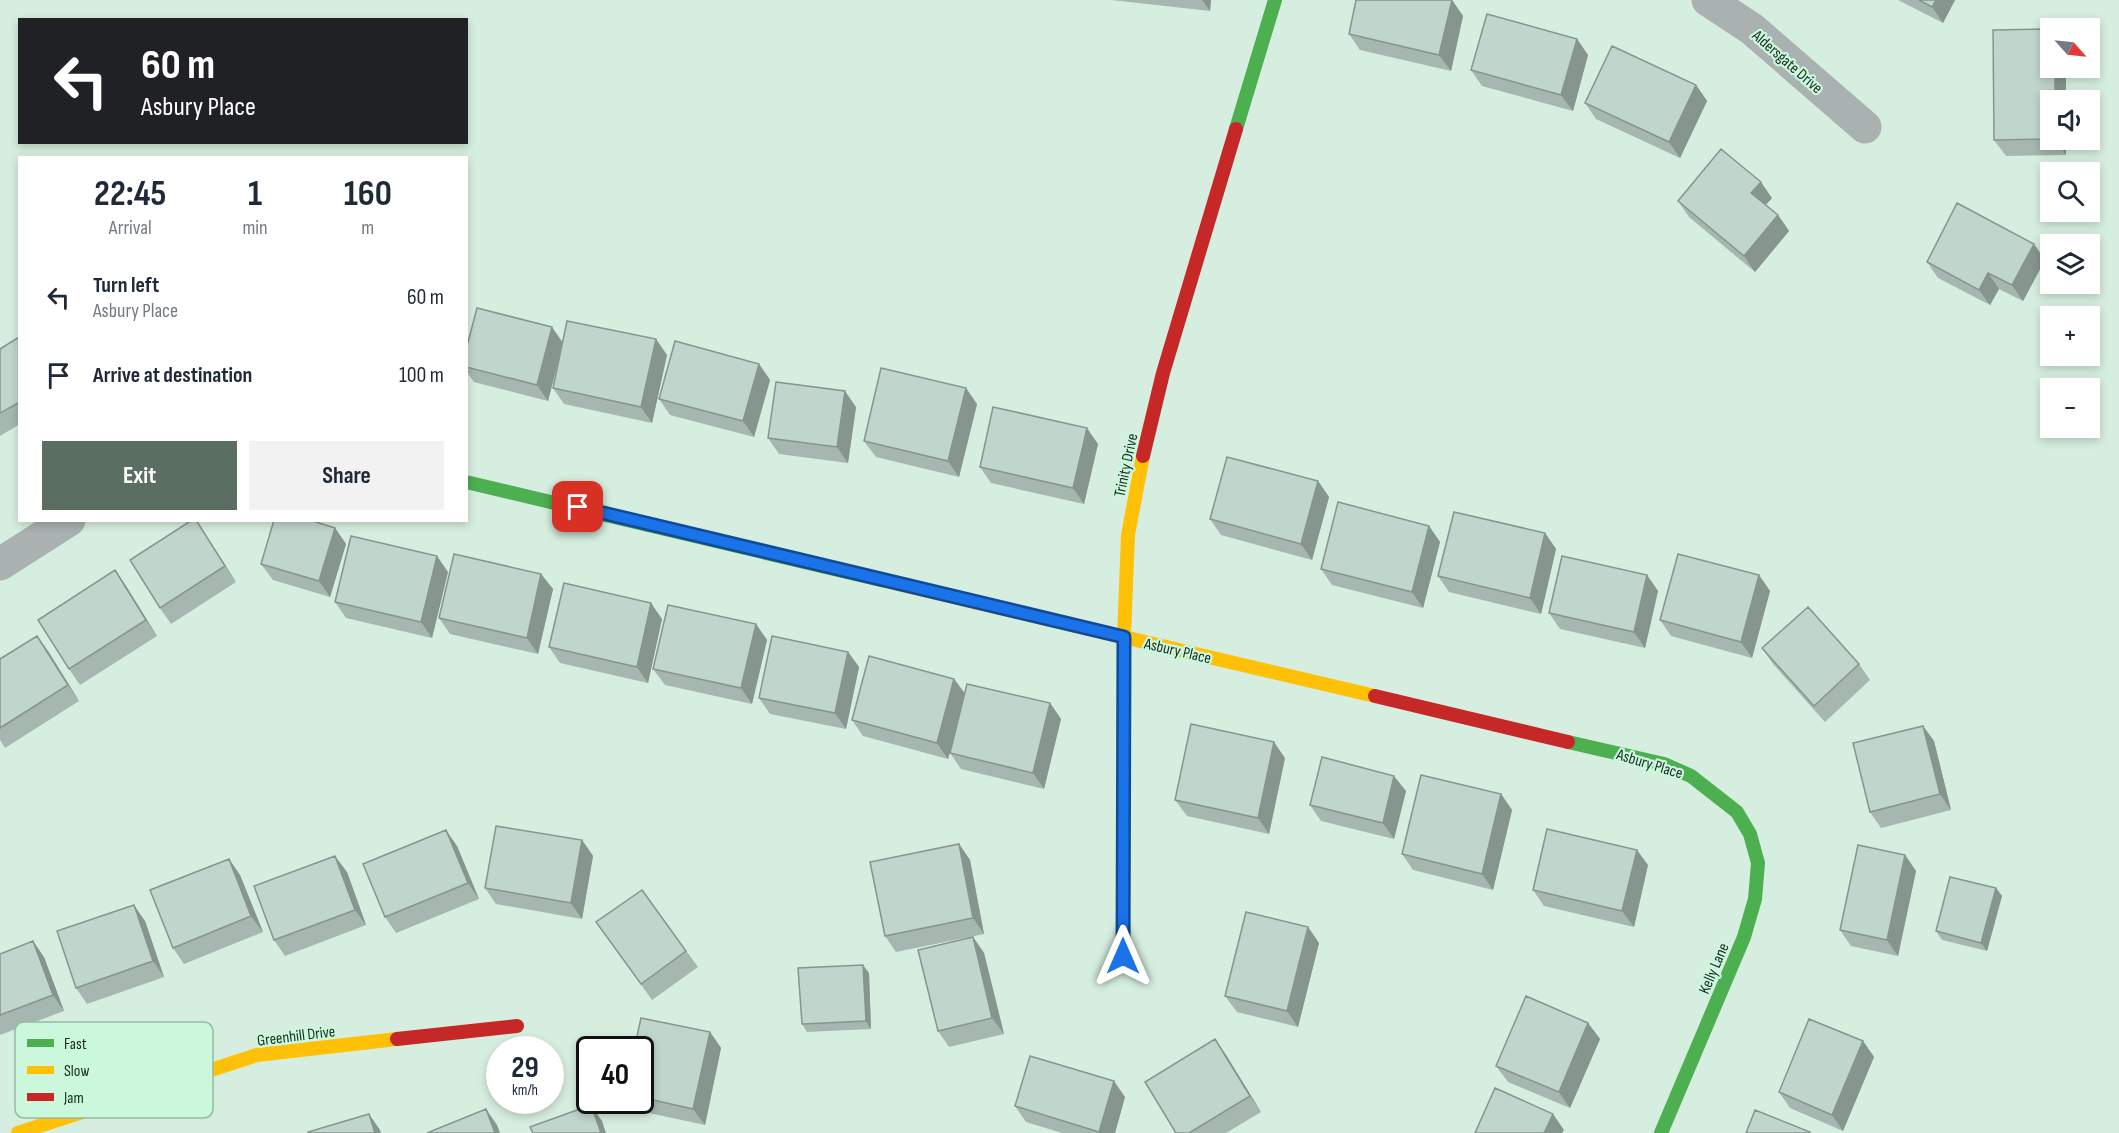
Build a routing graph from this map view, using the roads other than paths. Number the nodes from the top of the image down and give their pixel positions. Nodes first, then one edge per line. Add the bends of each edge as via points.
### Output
1 (1275, 0) edge
2 (1708, 0) edge
3 (1865, 127) dead end
4 (468, 482) edge
5 (66, 522) edge
6 (0, 564) edge
7 (1124, 637) junction
8 (1737, 812) joint
9 (1123, 956) dead end
10 (517, 1026) dead end
11 (213, 1070) edge
12 (64, 1118) edge
13 (18, 1133) edge
14 (1661, 1133) edge

1 - 7 street, Trinity Drive via 1162,373 1128,535
2 - 3 street, Aldersgate Drive via 1752,29
4 - 7 street, Asbury Place
5 - 6 street
7 - 8 street, Asbury Place via 1664,764 1691,776
7 - 9 street, Trinity Drive
8 - 14 street, Kelly Lane via 1750,834 1758,863 1755,899 1744,937
10 - 11 street, Greenhill Drive via 258,1055
12 - 13 street, Greenhill Drive

